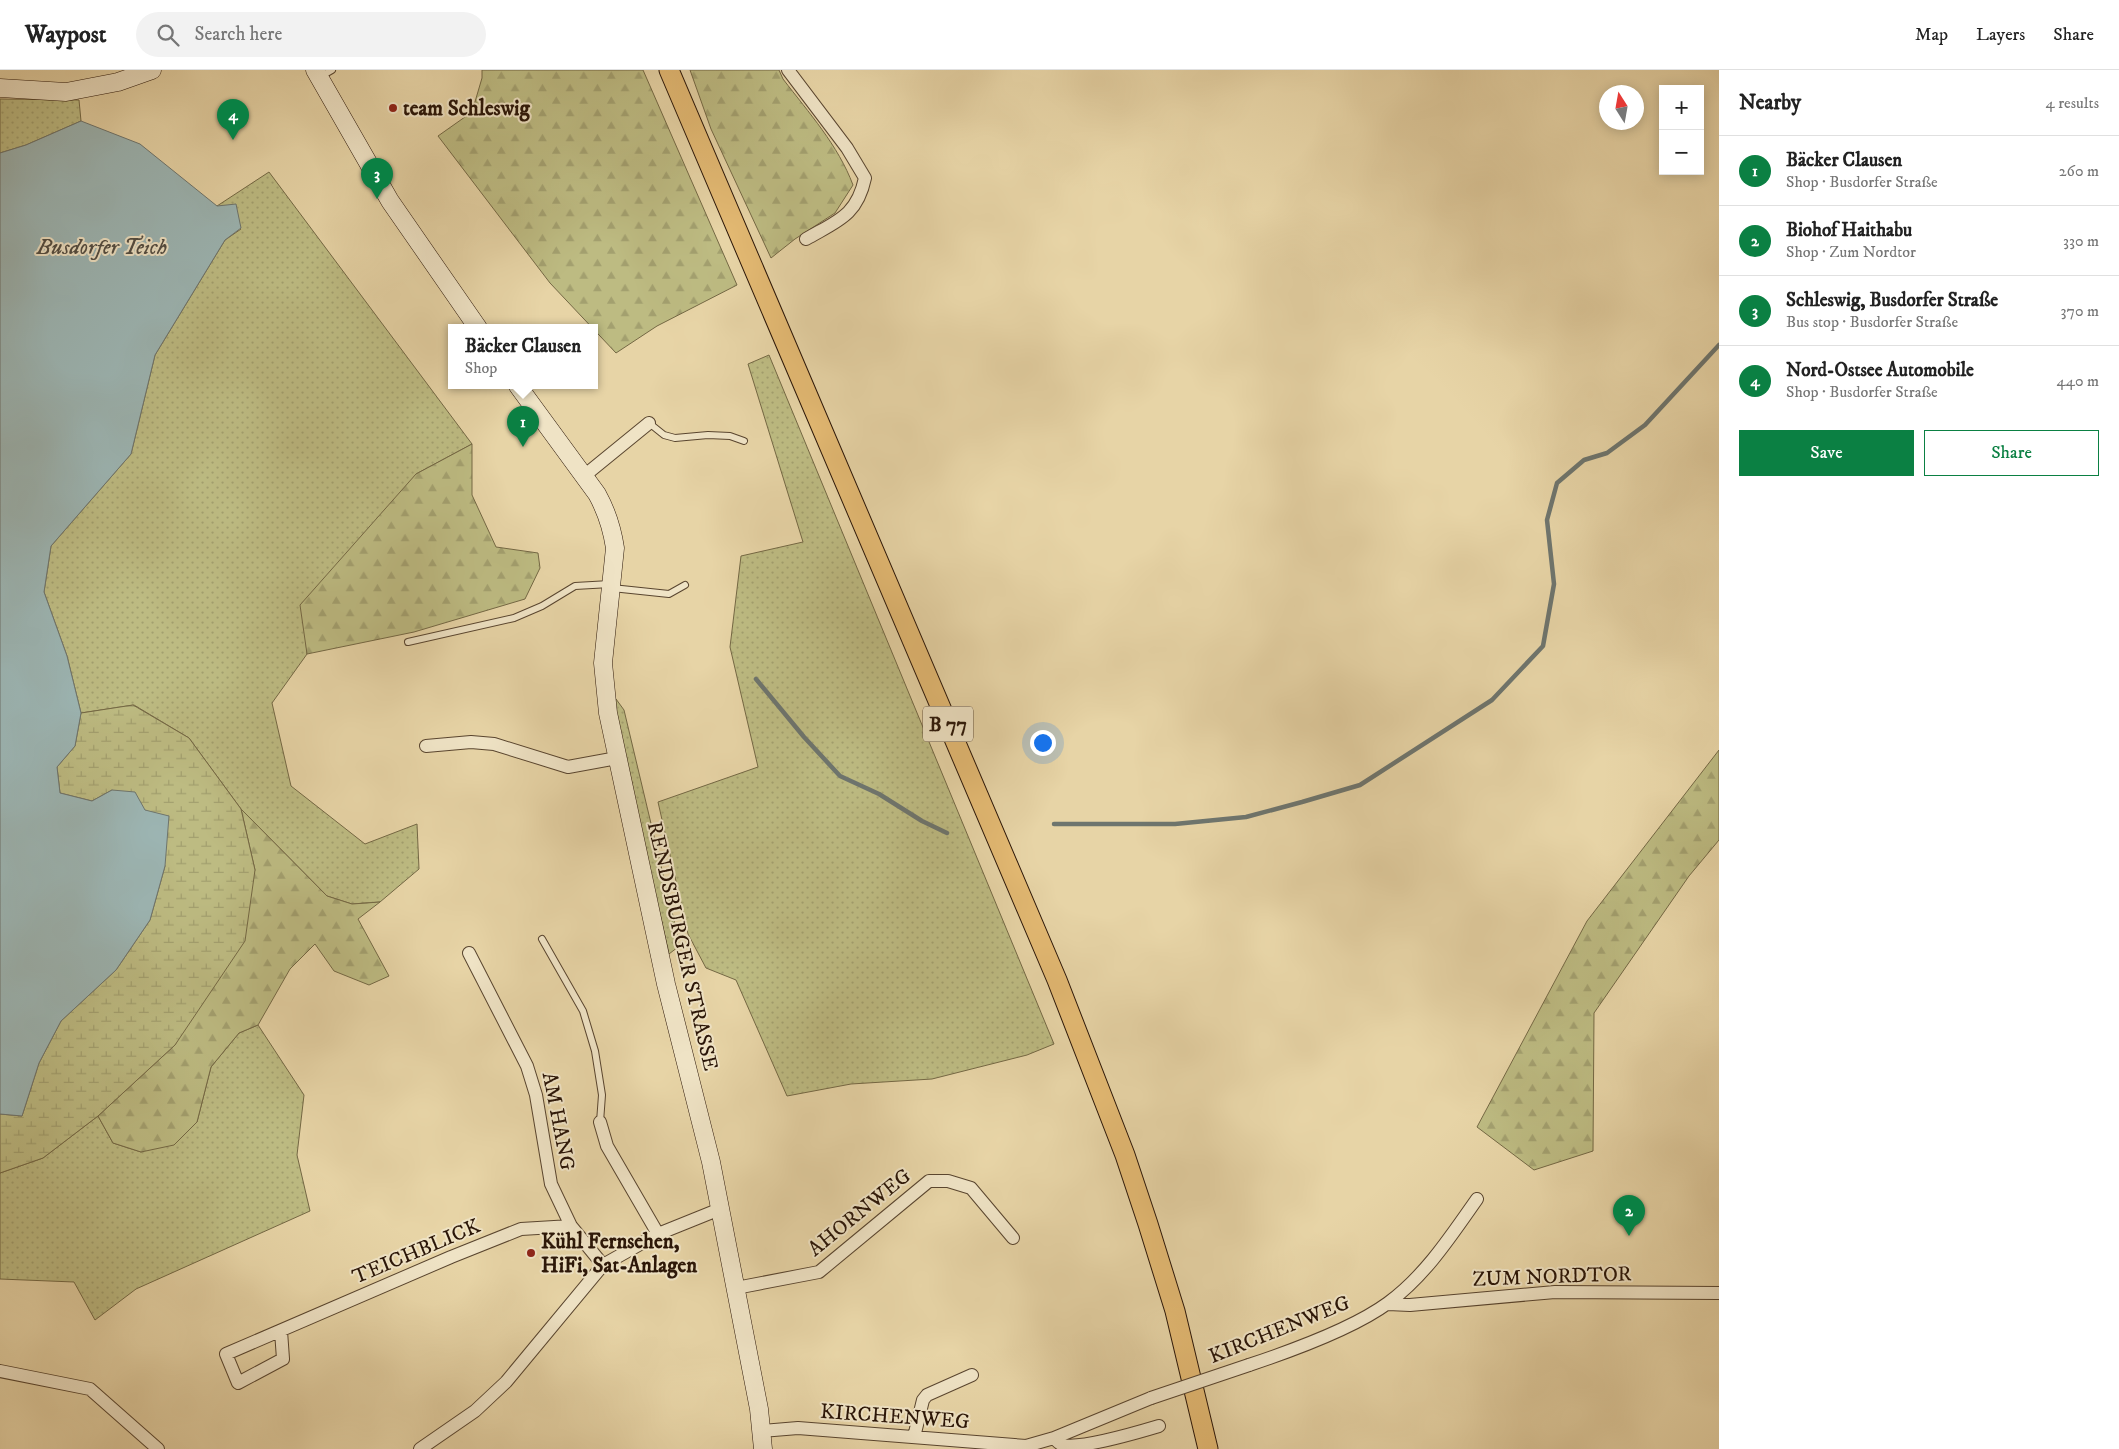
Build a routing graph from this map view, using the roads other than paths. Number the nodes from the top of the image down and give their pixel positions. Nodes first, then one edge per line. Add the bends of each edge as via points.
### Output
1 (152, 70) edge
2 (669, 70) edge
3 (788, 70) edge
4 (322, 72) edge
5 (0, 88) edge
6 (806, 239) dead end
7 (475, 324) edge
8 (520, 389) edge
9 (649, 423) joint
10 (744, 440) dead end
11 (584, 476) junction
12 (685, 585) dead end
13 (611, 586) junction
14 (408, 642) dead end
15 (426, 746) dead end
16 (617, 758) junction
17 (542, 939) dead end
18 (469, 953) dead end
19 (600, 1122) joint
20 (1477, 1199) dead end
21 (720, 1209) junction
22 (571, 1226) junction
23 (658, 1234) junction
24 (1013, 1238) dead end
25 (603, 1265) junction
26 (736, 1288) junction
27 (1719, 1293) edge
28 (1388, 1304) junction
29 (281, 1331) junction
30 (0, 1371) edge
31 (972, 1375) dead end
32 (1159, 1426) dead end
33 (762, 1431) junction
34 (914, 1437) junction
35 (1054, 1438) junction
36 (158, 1449) edge
37 (420, 1449) edge
38 (763, 1449) edge
39 (1208, 1449) edge

1 - 5 street via 118,82 66,92
2 - 39 main road, B 77 via 1064,999 1125,1155 1175,1311
3 - 6 street via 847,148 865,178 861,197 846,216
4 - 7 street via 390,201
8 - 11 street, RENDSBURGER STRASSE
9 - 10 lane via 664,435 675,438 708,435
9 - 11 street
11 - 13 street, RENDSBURGER STRASSE via 600,500 612,529 615,548
12 - 13 lane via 669,594
13 - 14 lane via 575,586 514,618
13 - 16 street, RENDSBURGER STRASSE via 604,647 604,686
15 - 16 street via 471,742 494,744 568,767
16 - 21 street, RENDSBURGER STRASSE via 666,984
17 - 19 lane via 583,1011 595,1052 602,1095
18 - 22 street, AM HANG via 527,1066 536,1095 550,1184
19 - 23 street via 607,1146
20 - 28 street, KIRCHENWEG via 1444,1247
21 - 23 street
21 - 26 street, RENDSBURGER STRASSE
22 - 25 street, AM HANG
22 - 29 street, TEICHBLICK via 521,1229
23 - 25 street
24 - 26 street, AHORNWEG via 971,1188 948,1181 930,1181 819,1272
25 - 37 street via 506,1382 475,1411
26 - 33 street, RENDSBURGER STRASSE
27 - 28 street, ZUM NORDTOR via 1555,1292 1410,1305
28 - 35 street, KIRCHENWEG, bridge via 1346,1327 1250,1365 1151,1398
29 - 29 street, TEICHBLICK via 226,1354 238,1383 283,1360
30 - 36 street via 90,1389
31 - 34 street via 927,1395
32 - 35 street via 1122,1438 1070,1446 1061,1445
33 - 34 street, KIRCHENWEG via 798,1428
33 - 38 street, RENDSBURGER STRASSE
34 - 35 street, KIRCHENWEG via 1026,1446

